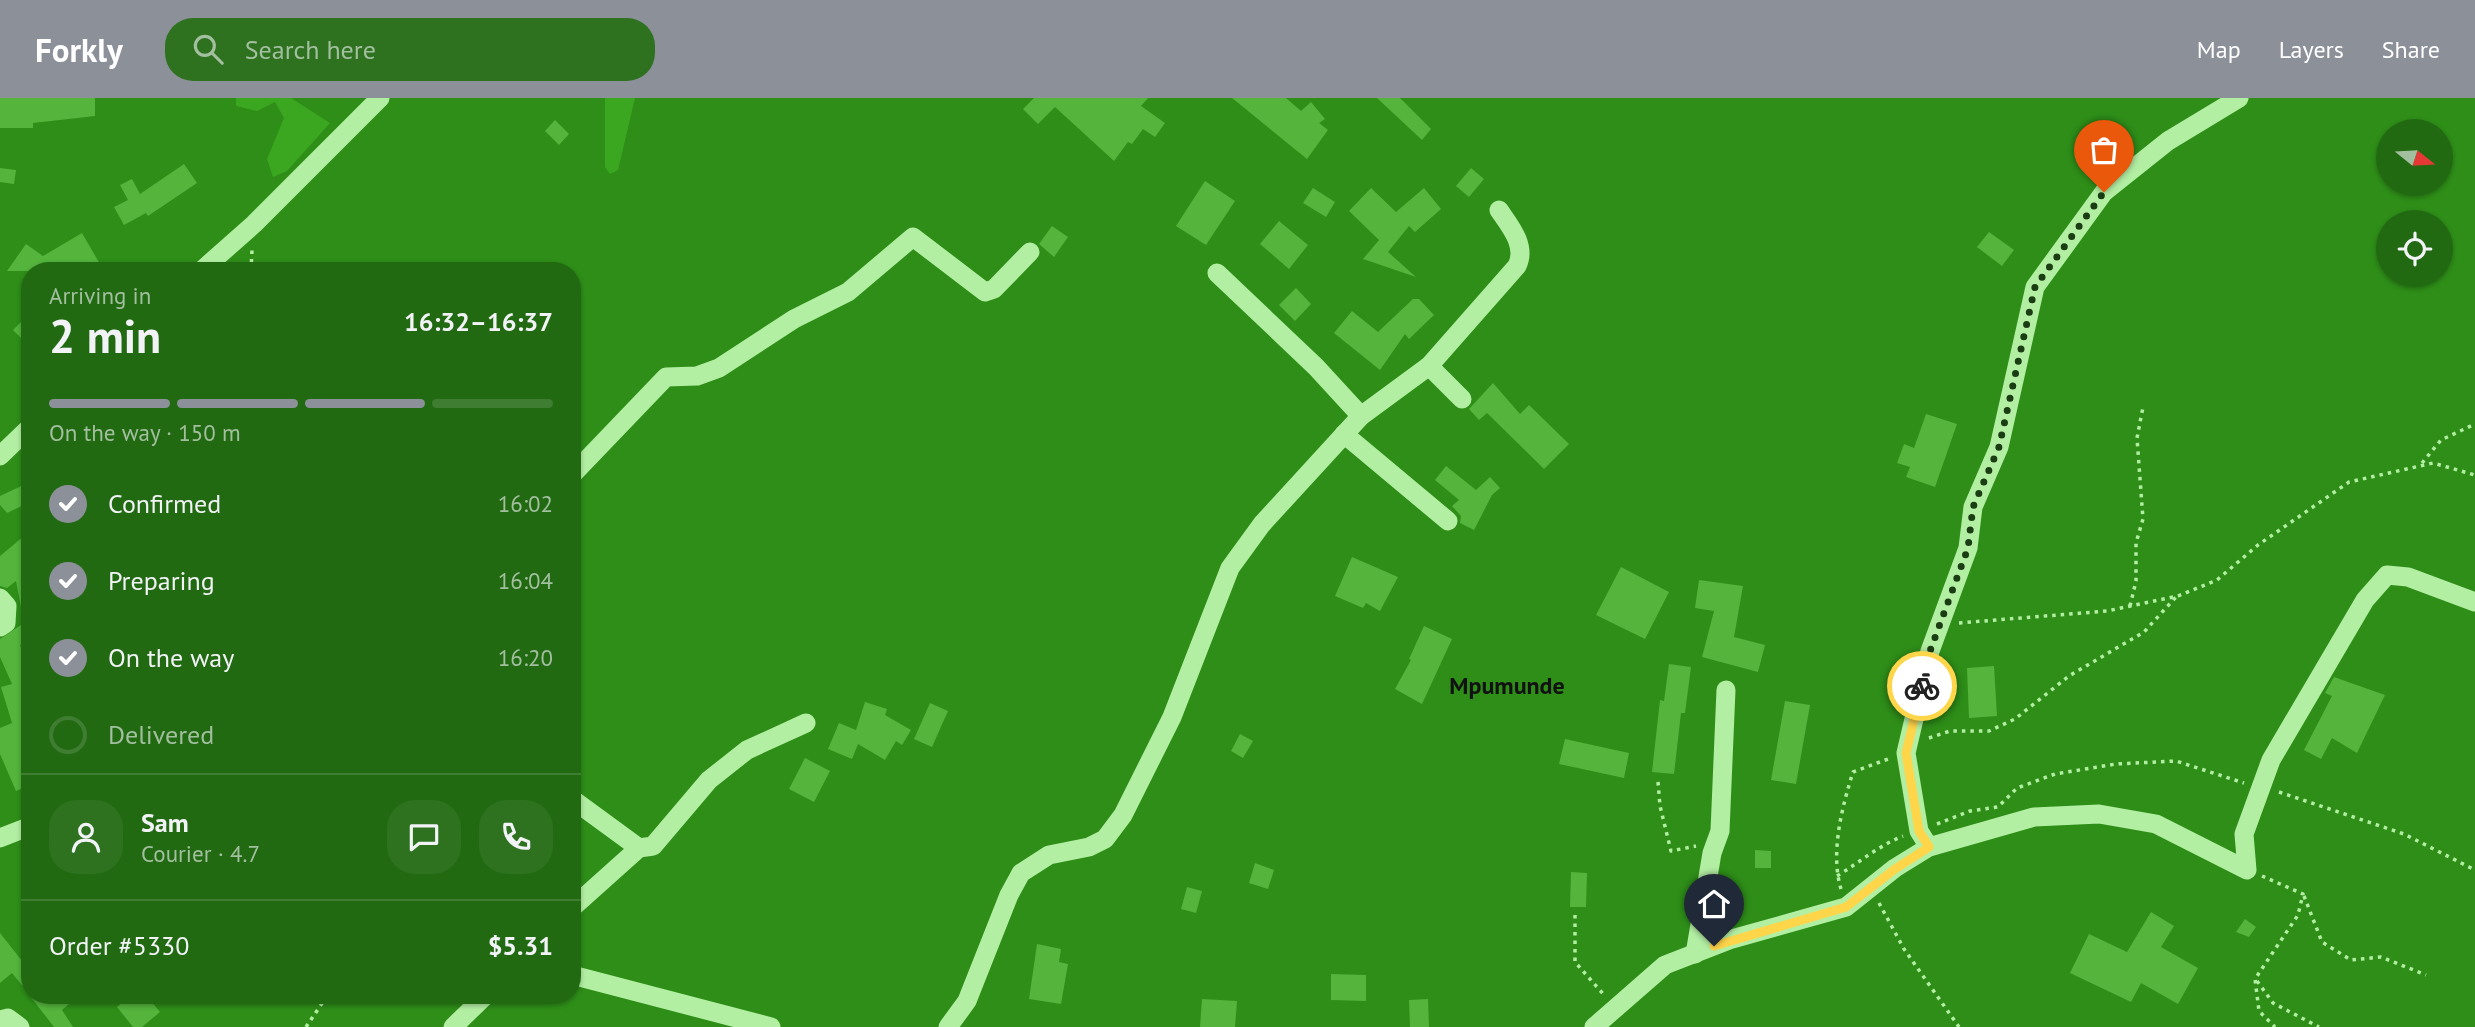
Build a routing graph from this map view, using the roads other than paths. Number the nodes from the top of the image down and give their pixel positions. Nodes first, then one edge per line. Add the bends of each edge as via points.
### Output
1 (380, 98) edge
2 (2239, 98) edge
3 (1499, 210) dead end
4 (1030, 252) dead end
5 (211, 262) edge
6 (1217, 273) dead end
7 (1429, 366) junction
8 (1462, 399) dead end
9 (1361, 416) junction
10 (1344, 434) junction
11 (21, 437) edge
12 (0, 456) edge
13 (581, 466) edge
14 (1448, 521) dead end
15 (0, 598) edge
16 (2475, 601) edge
17 (0, 627) edge
18 (1726, 690) dead end
19 (806, 723) dead end
20 (581, 806) edge
21 (21, 830) edge
22 (0, 838) edge
23 (1929, 847) junction
24 (639, 848) junction
25 (581, 900) edge
26 (1695, 954) junction
27 (581, 977) edge
28 (477, 1004) edge
29 (0, 1020) edge
30 (20, 1027) edge
31 (453, 1027) edge
32 (771, 1027) edge
33 (948, 1027) edge
34 (1594, 1027) edge

1 - 5 street
2 - 23 street via 2168,141 2104,192 2035,287 1999,447 1973,507 1968,548 1930,651 1906,753 1919,831
3 - 7 street via 1516,234 1521,258
4 - 13 street via 994,289 985,292 912,237 848,292 794,319 719,368 697,376 666,377
6 - 9 street
7 - 8 street
7 - 9 street
9 - 10 street
10 - 14 street
10 - 33 street via 1262,524 1230,568 1172,717 1123,815 1105,839 1049,855 1021,873 967,1000
11 - 12 street
15 - 17 street via 7,606 6,623
16 - 23 street via 2408,577 2387,575 2365,600 2271,760 2244,834 2247,870 2156,824 2099,814 2034,817
18 - 26 street via 1718,839
19 - 24 street via 747,750 709,780 653,846
20 - 24 street
21 - 22 street
23 - 26 street via 1846,907
24 - 25 street
26 - 34 street via 1665,965
27 - 32 street
28 - 31 street
29 - 30 street via 8,1018

